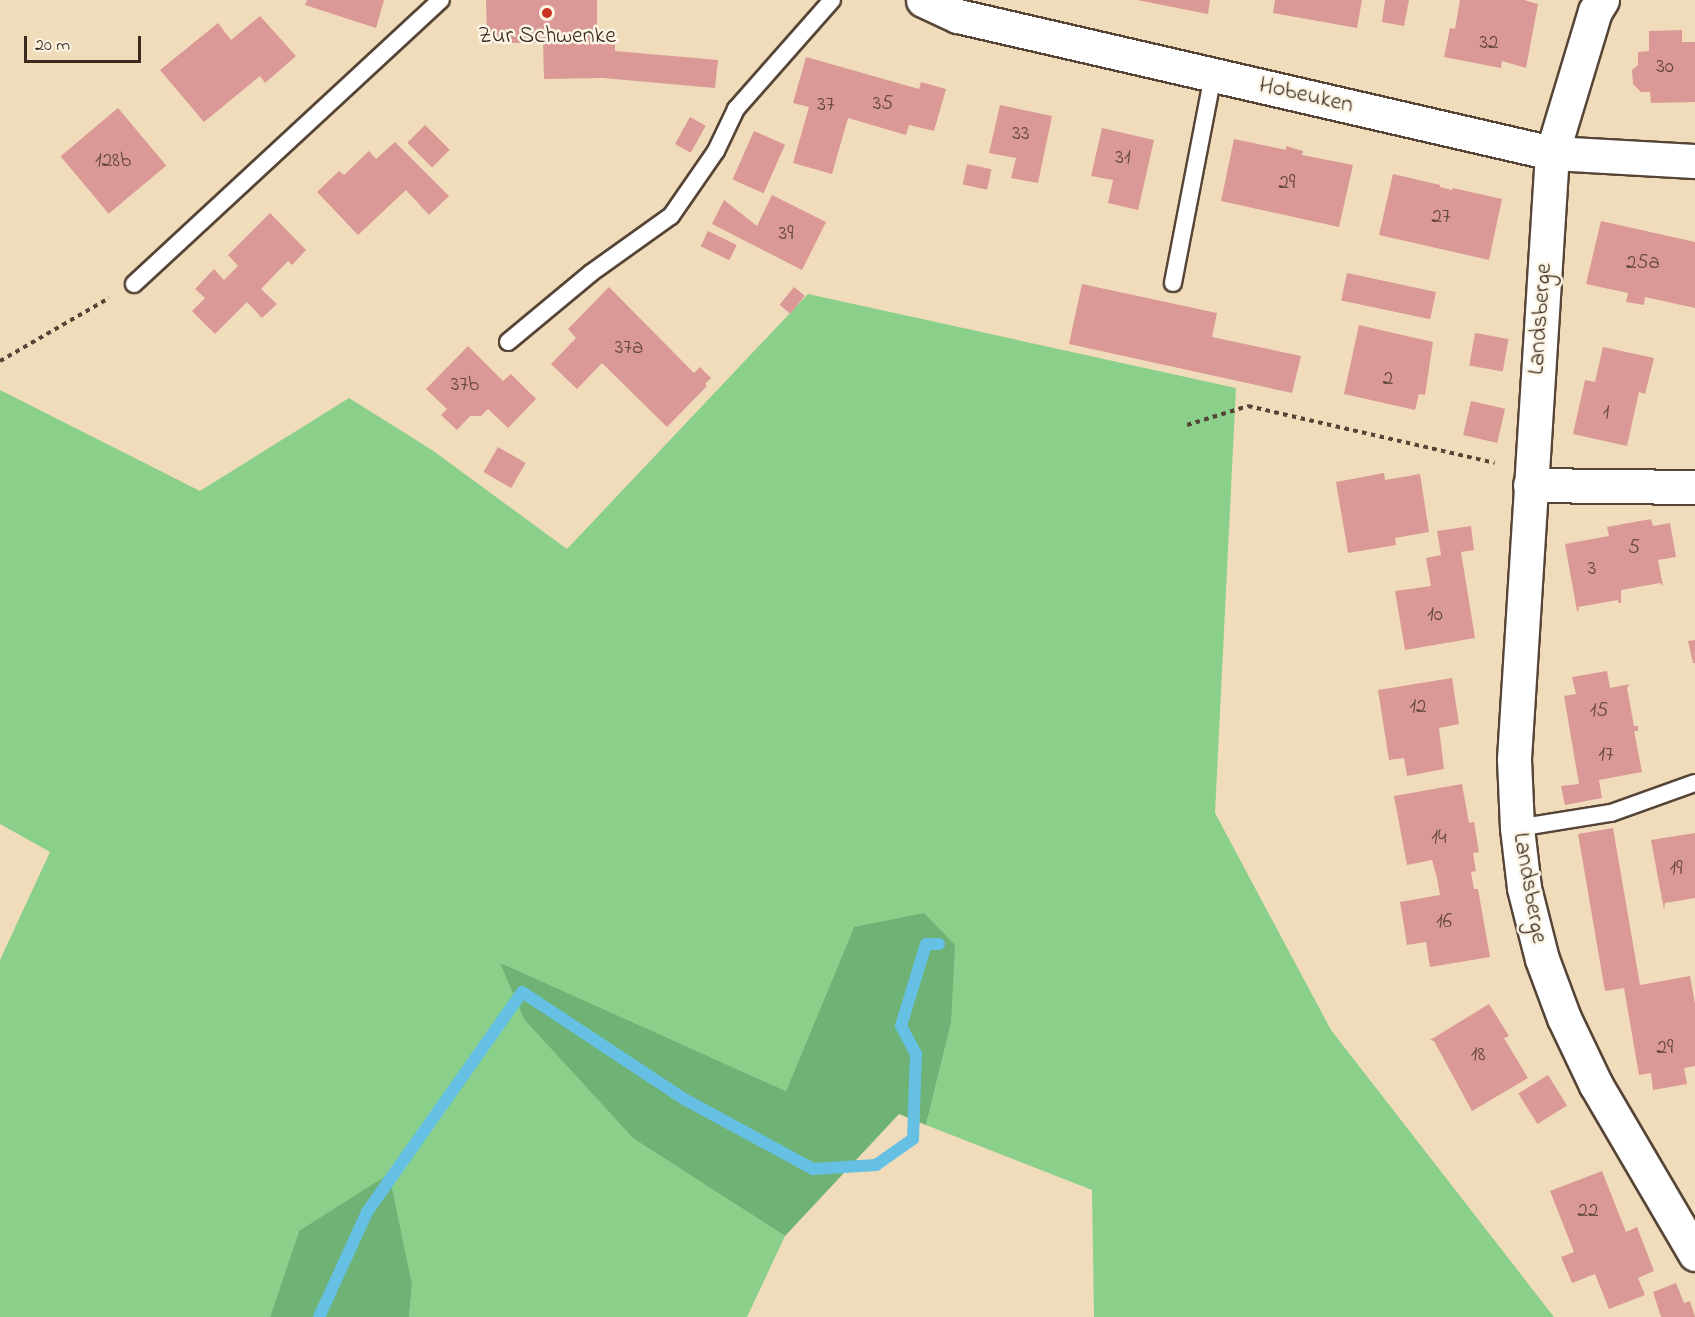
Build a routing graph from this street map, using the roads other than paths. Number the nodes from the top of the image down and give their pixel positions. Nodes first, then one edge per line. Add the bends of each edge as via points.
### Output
1 (441, 0) edge
2 (832, 0) edge
3 (923, 0) edge
4 (1602, 0) edge
5 (1213, 75) junction
6 (1552, 153) junction
7 (1695, 161) edge
8 (1173, 283) dead end
9 (134, 284) road end
10 (508, 342) dead end
11 (1530, 478) junction
12 (1695, 487) edge
13 (1695, 783) edge
14 (1517, 828) junction
15 (1695, 1254) edge

1 - 9 lane
2 - 10 lane via 736,109 716,151 671,216 591,273
3 - 5 street, Hobeuken via 958,16
4 - 6 street, Landsberge via 1595,10
5 - 6 street, Hobeuken
5 - 8 lane
6 - 7 street, Hobeuken
6 - 11 street, Landsberge
11 - 12 street
11 - 14 street, Landsberge via 1514,759
13 - 14 lane via 1611,813
14 - 15 street, Landsberge via 1524,888 1542,959 1564,1018 1596,1085

